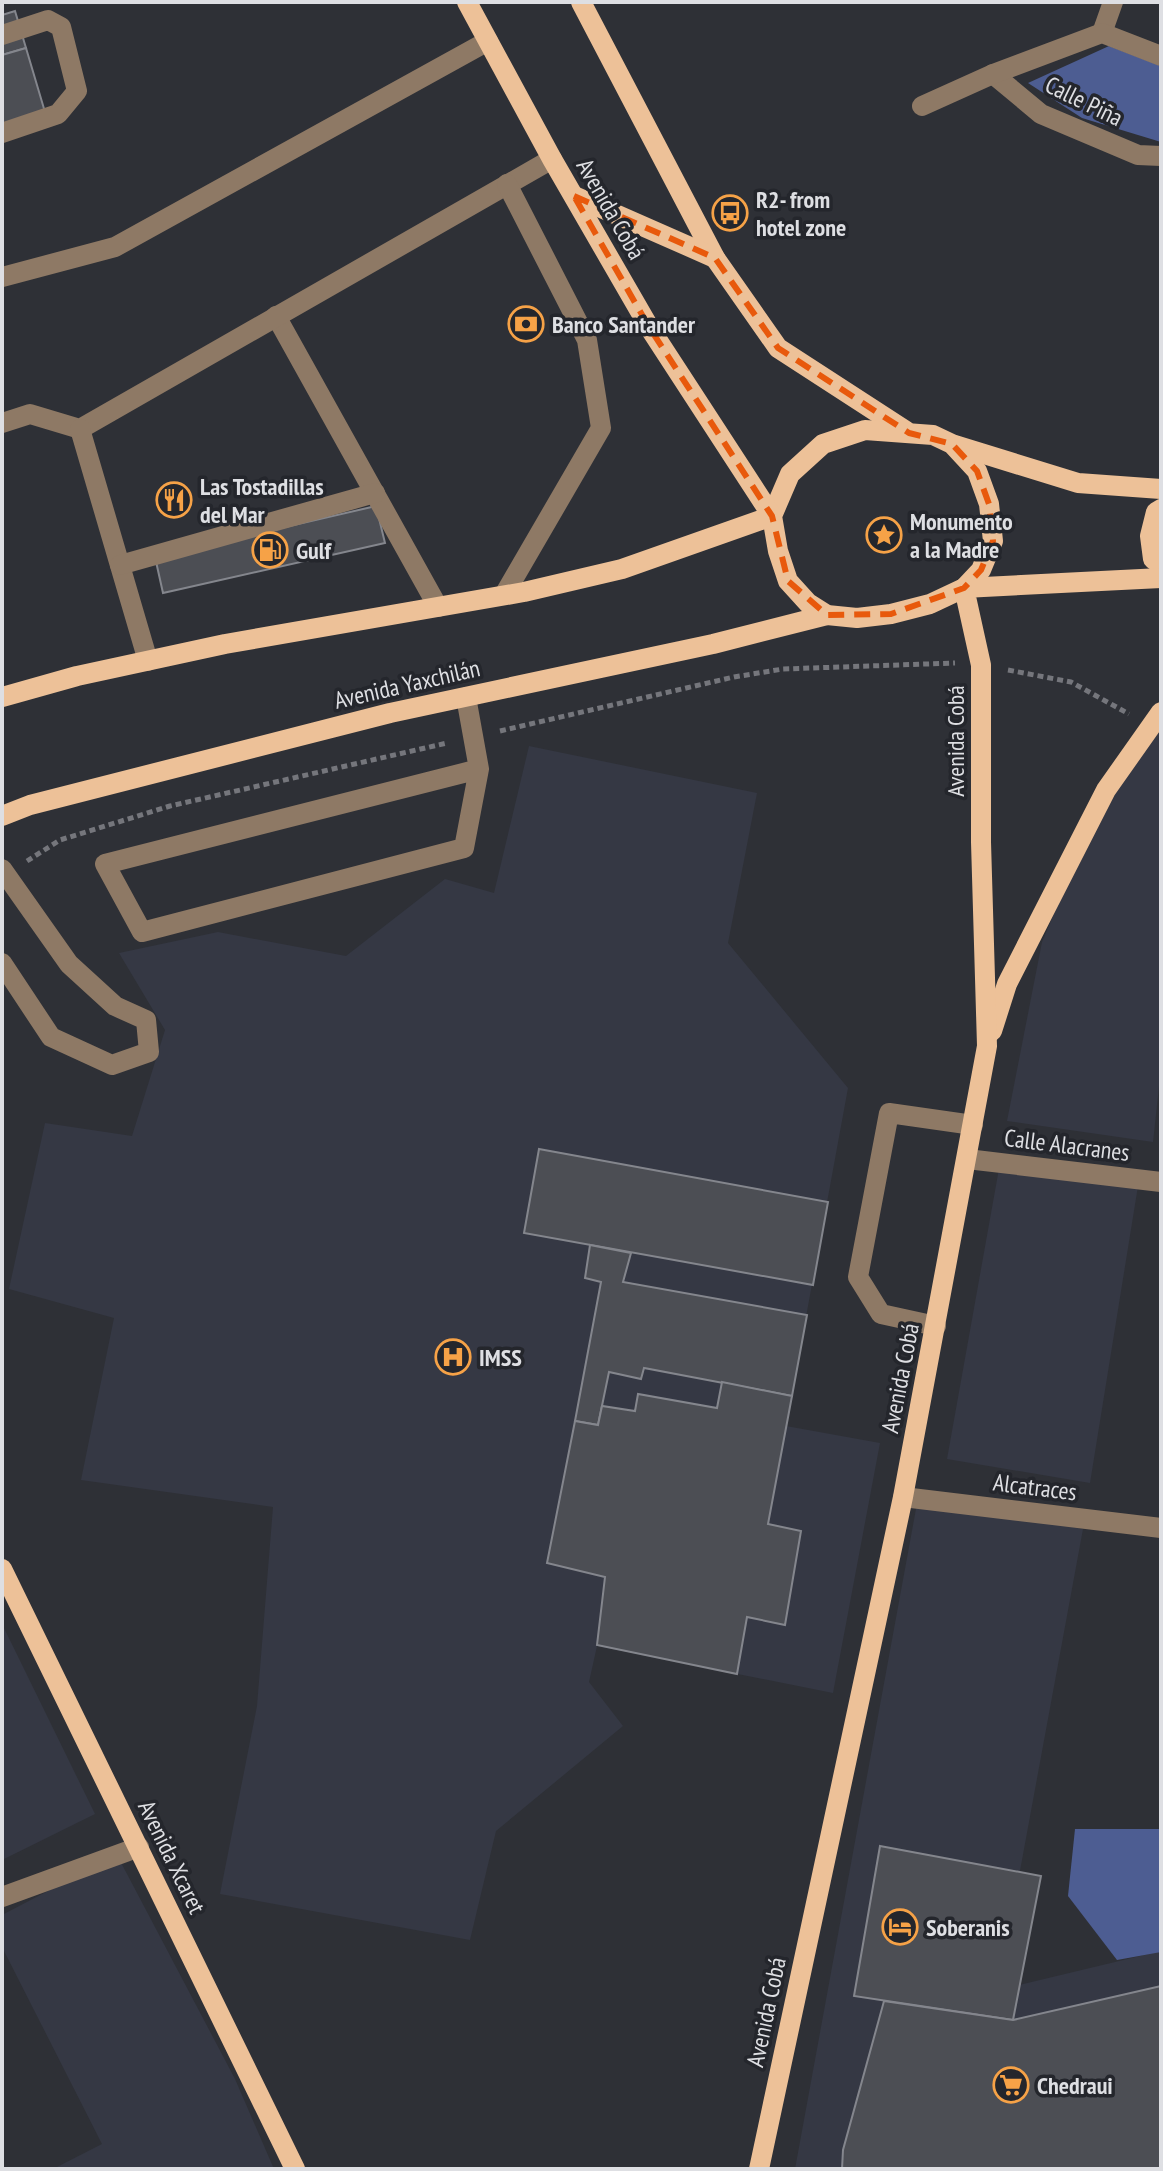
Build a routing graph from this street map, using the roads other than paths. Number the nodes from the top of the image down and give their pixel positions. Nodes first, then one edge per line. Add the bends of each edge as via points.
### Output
1 (467, 2) edge
2 (581, 2) edge
3 (1113, 2) edge
4 (1102, 33) junction
5 (2, 35) edge
6 (488, 41) junction
7 (1161, 56) edge
8 (993, 74) junction
9 (922, 106) dead end
10 (2, 133) edge
11 (1161, 156) edge
12 (552, 159) junction
13 (507, 184) junction
14 (574, 196) junction
15 (715, 258) junction
16 (2, 277) edge
17 (276, 316) junction
18 (2, 423) edge
19 (80, 429) junction
20 (909, 433) junction
21 (952, 444) junction
22 (1161, 489) edge
23 (375, 493) junction
24 (1161, 509) edge
25 (772, 516) junction
26 (120, 565) junction
27 (1161, 565) edge
28 (1161, 578) edge
29 (964, 588) junction
30 (504, 595) junction
31 (438, 607) junction
32 (827, 615) junction
33 (148, 661) junction
34 (2, 697) edge
35 (466, 697) junction
36 (1156, 719) edge
37 (479, 769) junction
38 (4, 814) edge
39 (4, 872) edge
40 (2, 963) edge
41 (987, 1046) junction
42 (973, 1125) junction
43 (967, 1159) junction
44 (1161, 1182) edge
45 (936, 1326) junction
46 (903, 1497) junction
47 (1161, 1528) edge
48 (2, 1569) edge
49 (139, 1847) junction
50 (2, 1897) edge
51 (295, 2169) edge
52 (759, 2169) edge

1 - 6 main road, Avenida Cobá
2 - 15 main road
3 - 4 street
4 - 7 street
4 - 8 street, Calle Piña
5 - 10 street via 48,20 61,27 77,91 58,114
6 - 12 main road, Avenida Cobá
6 - 16 street via 115,247
8 - 9 street, Calle Piña
8 - 11 street, Calle Piña via 1041,114 1138,155
12 - 13 street
12 - 14 main road, Avenida Cobá
13 - 17 street
13 - 30 street via 587,340 601,428
14 - 15 main road
14 - 25 main road, Avenida Cobá via 649,327
15 - 20 main road via 778,348
17 - 19 street
17 - 23 street
18 - 19 street via 30,414
19 - 26 street
20 - 21 main road via 933,435
20 - 25 main road via 865,430 823,444 790,474
21 - 22 main road via 1078,483
21 - 29 main road via 977,471 989,504 993,541 981,570
23 - 26 street
23 - 31 street
24 - 27 main road via 1150,536 1153,559
25 - 30 main road via 622,569
25 - 32 main road via 788,581
26 - 33 street
28 - 29 main road
29 - 32 main road via 891,614
29 - 41 main road, Avenida Cobá via 981,665
30 - 31 main road
31 - 33 main road
32 - 35 main road, Avenida Yaxchilán
33 - 34 main road
35 - 37 street
35 - 38 main road, Avenida Yaxchilán
36 - 41 main road via 1106,790 1007,984
37 - 37 street via 464,848 142,932 105,864
39 - 40 street via 69,964 115,1006 146,1020 149,1052 112,1065 51,1037
41 - 42 main road, Avenida Cobá
42 - 43 main road, Avenida Cobá
42 - 45 street via 889,1113 858,1277 881,1314
43 - 44 street, Calle Alacranes
43 - 45 main road, Avenida Cobá
45 - 46 main road, Avenida Cobá
46 - 47 street, Alcatraces
46 - 52 main road, Avenida Cobá
48 - 49 main road, Avenida Xcaret
49 - 50 street
49 - 51 main road, Avenida Xcaret

